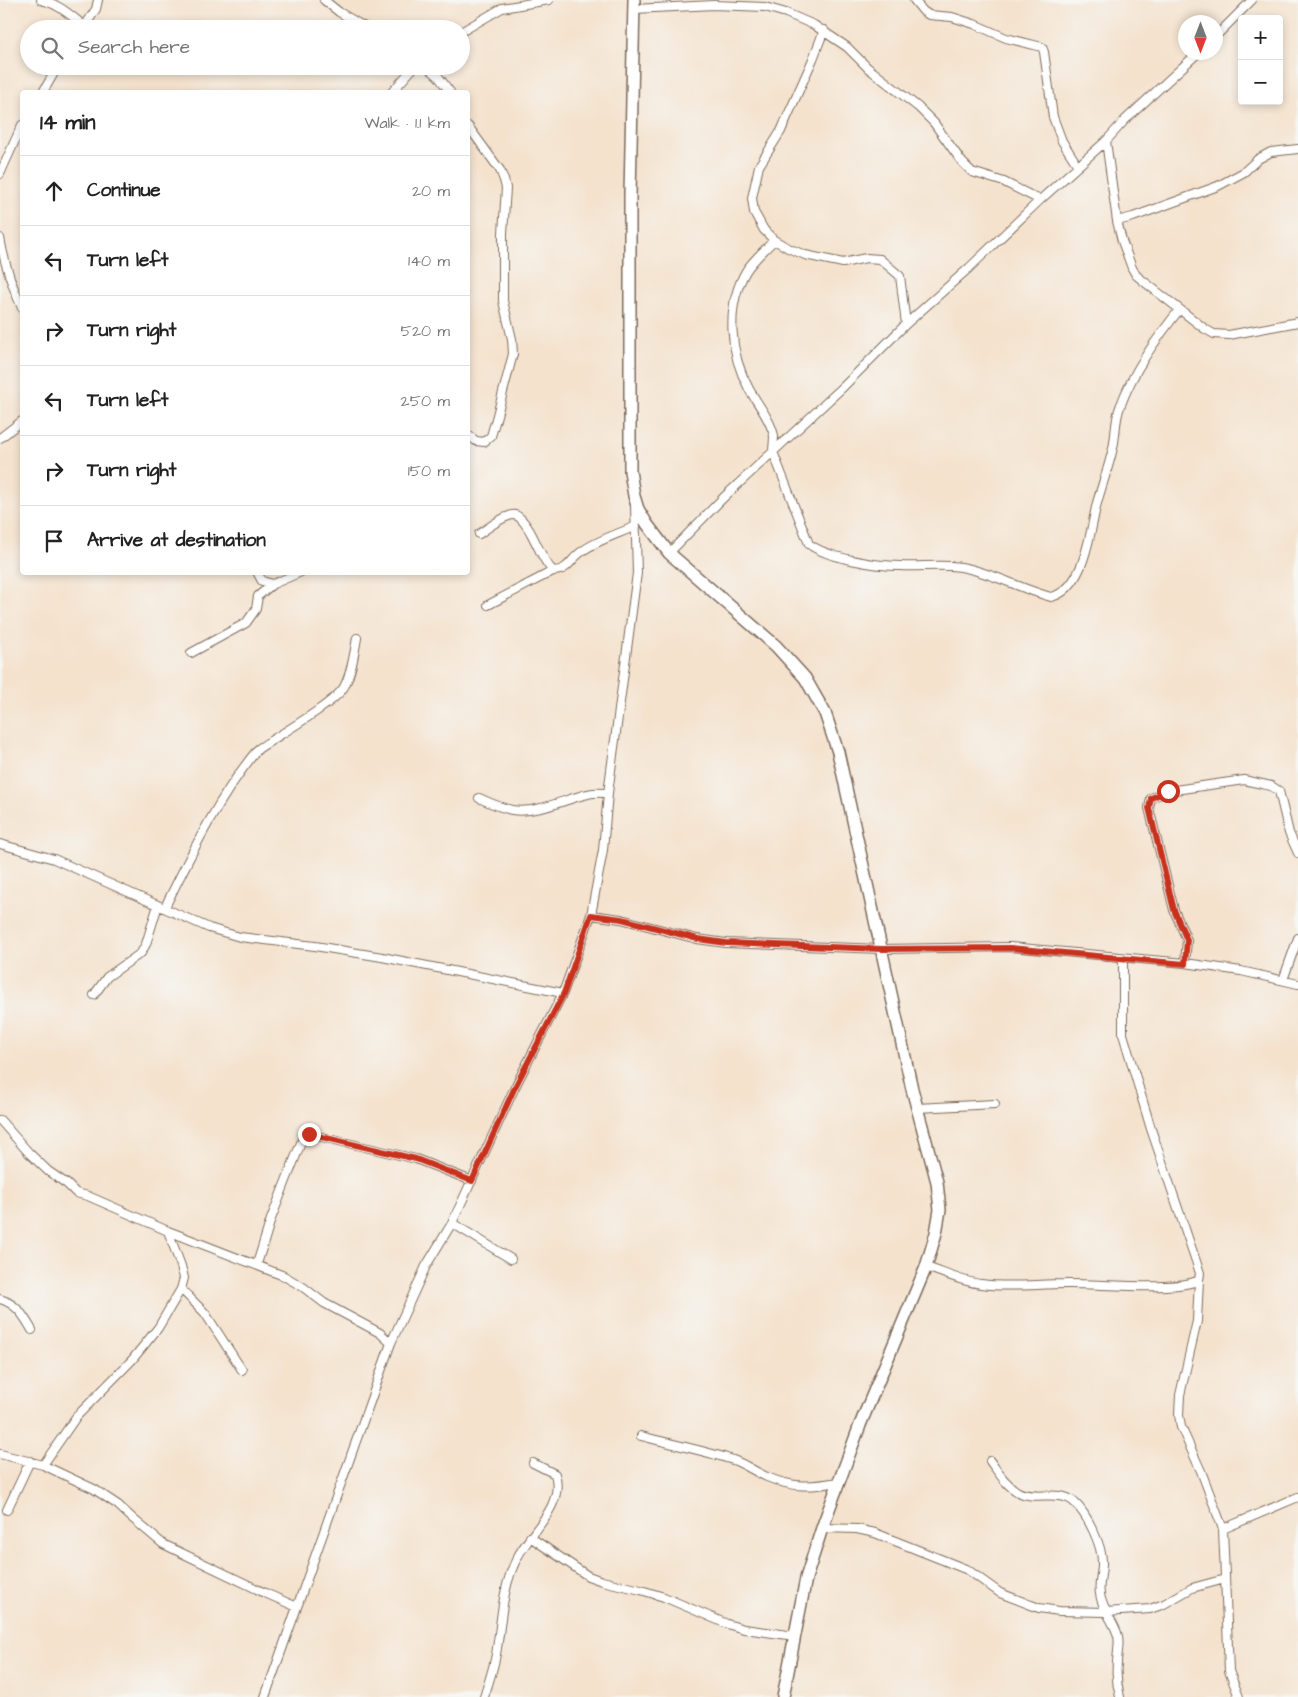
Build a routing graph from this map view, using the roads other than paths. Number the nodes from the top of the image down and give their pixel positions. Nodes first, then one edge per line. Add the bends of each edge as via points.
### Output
1 (41, 0) edge
2 (98, 0) edge
3 (324, 0) edge
4 (549, 0) edge
5 (914, 0) edge
6 (1252, 0) edge
7 (528, 1) edge
8 (634, 4) edge
9 (766, 4) edge
10 (74, 20) edge
11 (89, 20) edge
12 (353, 20) edge
13 (470, 27) edge
14 (1223, 29) edge
15 (824, 30) junction
16 (1190, 60) edge
17 (53, 75) edge
18 (407, 75) edge
19 (437, 75) edge
20 (44, 90) edge
21 (394, 90) edge
22 (448, 90) edge
23 (470, 129) edge
24 (20, 130) edge
25 (1106, 141) junction
26 (1298, 149) edge
27 (1078, 166) junction
28 (0, 174) edge
29 (1040, 200) junction
30 (1117, 221) junction
31 (0, 238) edge
32 (774, 240) junction
33 (20, 303) edge
34 (1179, 310) junction
35 (1298, 322) edge
36 (906, 324) junction
37 (20, 423) edge
38 (470, 436) edge
39 (0, 438) edge
40 (773, 452) junction
41 (634, 496) junction
42 (636, 526) junction
43 (479, 534) dead end
44 (669, 553) junction
45 (552, 570) junction
46 (259, 575) edge
47 (294, 575) edge
48 (273, 584) junction
49 (488, 605) dead end
50 (357, 638) dead end
51 (191, 652) dead end
52 (608, 793) junction
53 (479, 798) dead end
54 (0, 844) edge
55 (1298, 853) edge
56 (161, 906) junction
57 (591, 915) junction
58 (1298, 938) edge
59 (882, 949) junction
60 (1123, 959) junction
61 (1185, 964) junction
62 (1283, 980) junction
63 (1298, 984) edge
64 (564, 993) junction
65 (94, 995) dead end
66 (995, 1104) dead end
67 (917, 1108) junction
68 (0, 1120) edge
69 (472, 1181) junction
70 (452, 1223) junction
71 (168, 1231) junction
72 (511, 1259) dead end
73 (257, 1264) junction
74 (926, 1267) junction
75 (1199, 1280) junction
76 (181, 1289) junction
77 (0, 1300) edge
78 (32, 1330) dead end
79 (391, 1343) junction
80 (242, 1370) dead end
81 (640, 1436) dead end
82 (0, 1454) edge
83 (30, 1461) junction
84 (990, 1461) dead end
85 (533, 1463) dead end
86 (42, 1465) junction
87 (838, 1482) junction
88 (1298, 1497) edge
89 (7, 1510) dead end
90 (822, 1528) junction
91 (1223, 1529) junction
92 (530, 1537) junction
93 (1224, 1579) junction
94 (297, 1607) junction
95 (1106, 1612) junction
96 (794, 1636) junction
97 (265, 1697) edge
98 (484, 1697) edge
99 (783, 1697) edge
100 (1120, 1697) edge
101 (1239, 1697) edge

1 - 10 street
2 - 11 street
3 - 12 street
4 - 7 street
5 - 27 street via 929,15 960,19 1006,38 1042,47 1053,117 1062,141
6 - 14 street
7 - 13 street via 502,8
8 - 9 street
8 - 41 main road via 630,463
9 - 15 street
15 - 29 street via 918,107 972,172 1004,182
15 - 32 street via 781,132 759,166 754,185 754,212
16 - 25 street
17 - 20 street
18 - 21 street
19 - 22 street
23 - 38 street via 500,170 506,188 503,301 513,348 505,387 488,440 476,441
24 - 28 street
25 - 27 street
25 - 30 street
26 - 30 street via 1270,152 1244,172 1218,186
27 - 29 street
29 - 36 street
30 - 34 street via 1128,260 1136,275
31 - 33 street
32 - 36 street via 805,255 830,261 843,263 880,259 900,276
32 - 40 street via 746,272 732,312 739,364 747,386 770,426 774,437
34 - 35 street via 1205,329 1223,336
34 - 40 street via 1146,353 1125,394 1087,548 1069,587 1059,595 1051,597 984,572 960,567 880,564 816,550 809,544
36 - 40 street
37 - 39 street
40 - 44 street
41 - 42 street
41 - 44 main road via 638,510
42 - 45 street via 590,546 567,567
42 - 52 street via 637,573
43 - 45 street via 516,515
44 - 59 main road via 776,646 805,678 825,713 838,752
45 - 49 street
46 - 48 street via 262,581
47 - 48 street
48 - 51 street via 258,596 256,609 246,623
50 - 56 street via 343,689 328,703 258,749 220,802
52 - 53 street via 591,793 528,810 513,810
52 - 57 street
54 - 56 street via 54,859
55 - 61 street via 1279,791 1271,786 1244,780 1168,791 1151,798 1149,808 1174,910 1187,940
56 - 64 street via 209,928 240,937 382,957
56 - 65 street via 140,952 107,977
57 - 59 street via 726,943
57 - 64 street
58 - 62 street
59 - 60 street via 1010,948
59 - 67 main road
60 - 61 street
60 - 75 street via 1123,1034 1151,1129 1199,1268
61 - 62 street via 1241,970
62 - 63 street
64 - 69 street via 515,1087
66 - 67 street
67 - 74 main road via 937,1182 940,1210
68 - 71 street via 28,1153 76,1193
69 - 70 street
69 - 73 street via 416,1159 317,1135 304,1135
70 - 72 street
70 - 79 street via 426,1266
71 - 73 street
71 - 76 street via 184,1278
73 - 79 street via 303,1287 324,1304 380,1333
74 - 75 street via 980,1284 1164,1286
74 - 87 main road
75 - 91 street via 1197,1321 1180,1395 1179,1415
76 - 80 street via 205,1313
76 - 86 street via 158,1328 82,1411
77 - 78 street via 21,1311
79 - 94 street
81 - 87 street via 734,1461 786,1484 802,1487
82 - 83 street
83 - 86 street
83 - 89 street
84 - 95 street via 1009,1485 1020,1493 1065,1498 1074,1502 1082,1512 1095,1534 1103,1562 1099,1591
85 - 92 street via 549,1469 558,1483 556,1497 547,1515
86 - 94 street via 106,1496 163,1544
87 - 90 main road
88 - 91 street
90 - 95 street via 857,1528 884,1536 968,1570 1000,1593 1039,1608
90 - 96 main road via 806,1578
91 - 93 street
92 - 96 street via 588,1576 664,1597 726,1624
92 - 98 street via 508,1580 495,1656
93 - 95 street via 1192,1588 1150,1609
93 - 101 street via 1229,1671
94 - 97 street
95 - 100 street via 1118,1638 1116,1665
96 - 99 main road

